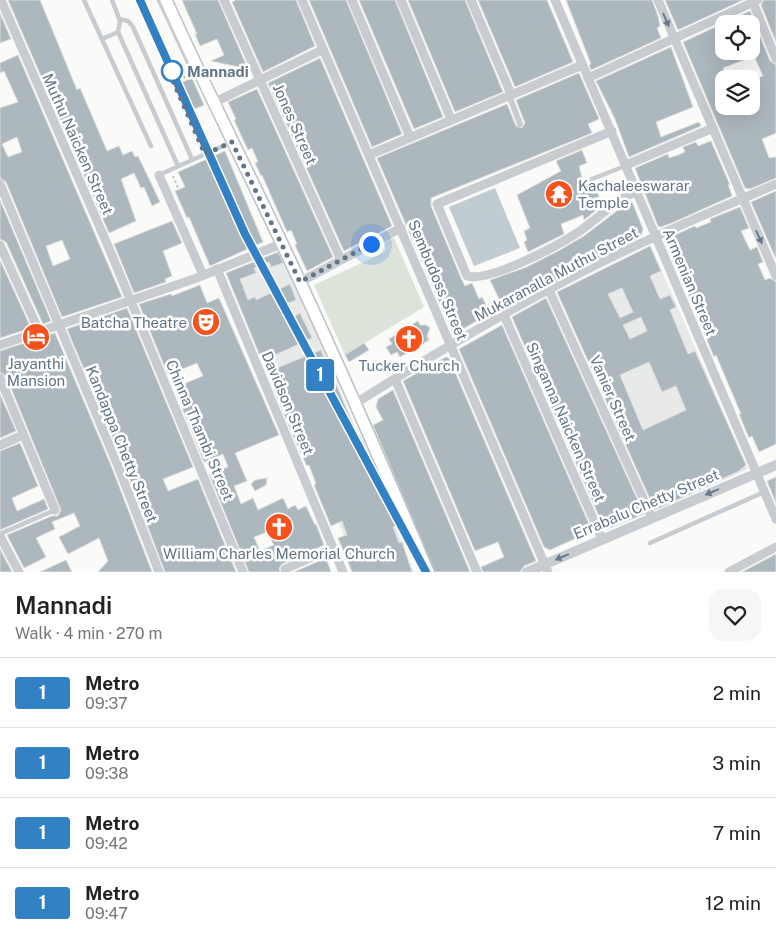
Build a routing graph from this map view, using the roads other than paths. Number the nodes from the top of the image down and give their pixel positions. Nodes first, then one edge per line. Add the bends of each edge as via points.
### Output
1 (1, 0) edge
2 (84, 0) edge
3 (112, 0) edge
4 (138, 0) edge
5 (159, 0) edge
6 (166, 0) edge
7 (224, 0) edge
8 (302, 0) edge
9 (352, 0) edge
10 (401, 0) edge
11 (471, 0) edge
12 (555, 0) edge
13 (658, 0) edge
14 (755, 1) edge
15 (119, 18) junction
16 (118, 32) junction
17 (102, 39) junction
18 (674, 39) junction
19 (322, 50) junction
20 (776, 59) edge
21 (582, 66) junction
22 (193, 73) road end
23 (588, 78) junction
24 (260, 80) junction
25 (510, 94) junction
26 (213, 103) junction
27 (451, 120) junction
28 (520, 124) dead end
29 (713, 128) junction
30 (612, 131) junction
31 (410, 137) junction
32 (232, 142) junction
33 (151, 146) dead end
34 (205, 154) junction
35 (369, 154) junction
36 (192, 159) junction
37 (626, 165) junction
38 (178, 166) junction
39 (158, 175) joint
40 (587, 181) dead end
41 (0, 184) edge
42 (776, 184) edge
43 (637, 190) junction
44 (743, 199) junction
45 (401, 228) junction
46 (656, 237) junction
47 (281, 244) junction
48 (0, 245) edge
49 (341, 260) junction
50 (217, 270) junction
51 (203, 275) junction
52 (776, 276) edge
53 (300, 282) junction
54 (549, 290) junction
55 (131, 299) junction
56 (504, 315) junction
57 (59, 326) junction
58 (39, 331) junction
59 (1, 342) edge
60 (451, 346) junction
61 (0, 378) edge
62 (395, 379) junction
63 (356, 403) junction
64 (23, 435) junction
65 (0, 445) edge
66 (776, 464) edge
67 (756, 473) junction
68 (764, 492) junction
69 (55, 510) joint
70 (652, 518) junction
71 (776, 519) edge
72 (0, 535) edge
73 (602, 539) junction
74 (650, 543) dead end
75 (776, 547) edge
76 (333, 548) junction
77 (546, 568) edge
78 (285, 569) dead end
79 (19, 572) edge
80 (159, 572) edge
81 (243, 572) edge
82 (343, 572) edge
83 (428, 572) edge
84 (477, 572) edge
85 (527, 572) edge
86 (729, 572) edge

1 - 55 street, Muthu Naicken Street
2 - 17 lane
3 - 15 lane
4 - 34 lane
5 - 22 lane
6 - 26 main road
7 - 24 street, Jones Street
8 - 19 street, Sembudoss Street
9 - 31 street
10 - 27 street
11 - 25 street
12 - 21 street, Armenian Street
13 -> 18 street
14 - 18 street
14 - 20 street
15 - 16 lane
15 - 36 lane via 133,27
16 - 17 lane
16 - 38 lane
17 - 33 lane
18 - 23 street
18 - 29 street
19 - 24 street
19 - 35 street, Sembudoss Street
21 - 23 street, Armenian Street
21 - 25 street
23 - 30 street, Armenian Street
24 - 26 street
24 - 49 street, Jones Street
25 - 27 street
25 - 28 street
26 - 32 main road
27 - 31 street
29 - 37 street
29 - 44 street
30 - 37 street, Armenian Street
30 - 43 street via 437,204 466,276 487,276 555,245
31 - 35 street
32 - 34 lane
32 - 47 main road
34 - 36 lane
35 - 45 street, Sembudoss Street
36 - 38 lane
37 - 40 lane
37 - 43 street, Armenian Street
38 - 39 lane
39 - 51 street
41 - 57 street, Kandappa Chetty Street
42 - 44 street, Mukaranalla Muthu Street
43 - 46 street, Armenian Street
44 - 46 street, Mukaranalla Muthu Street
44 -> 52 street
45 - 49 street
45 - 60 street, Sembudoss Street
46 - 54 street, Mukaranalla Muthu Street
46 - 67 street, Armenian Street
47 - 50 street
47 - 53 main road
48 - 58 street
49 - 53 street
50 - 51 street
50 - 76 street, Davidson Street
51 - 55 street
53 - 63 main road
54 - 56 street, Mukaranalla Muthu Street
54 - 70 street, Vanier Street
55 - 57 street
55 - 81 street, Chinna Thambi Street
56 - 60 street, Mukaranalla Muthu Street
56 - 73 street, Singanna Naicken Street
57 - 58 street
57 - 80 street, Kandappa Chetty Street
58 - 59 street
60 - 62 street, Mukaranalla Muthu Street
60 - 77 street, Sembudoss Street
61 - 64 street
62 - 63 street, Mukaranalla Muthu Street
62 - 84 street
63 - 83 main road
64 - 65 street
64 - 69 street
66 - 67 street, Errabalu Chetty Street
67 - 68 street, Armenian Street
67 -> 70 street, Errabalu Chetty Street
68 - 71 street, Armenian Street
68 - 74 lane
69 - 72 lane
70 - 73 street, Errabalu Chetty Street
72 - 79 street
73 -> 77 street, Errabalu Chetty Street
75 - 86 street
76 - 78 street
76 - 82 street, Davidson Street
77 - 85 street, Errabalu Chetty Street

